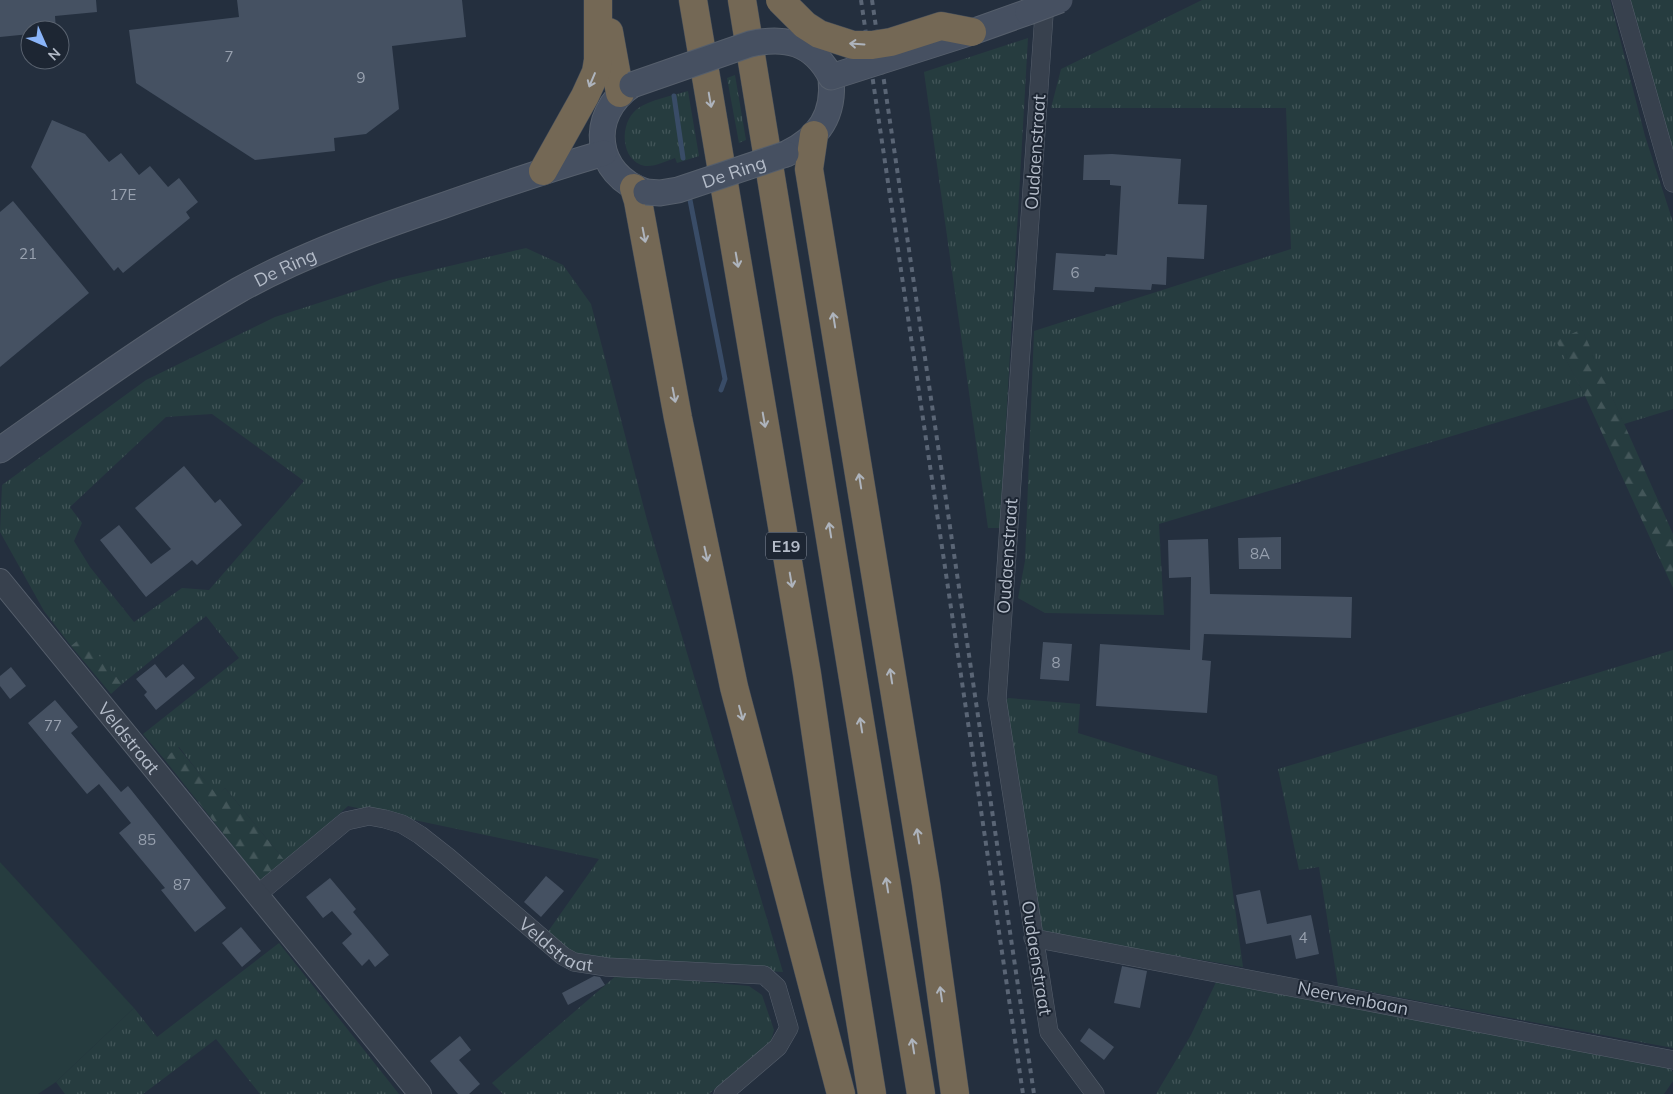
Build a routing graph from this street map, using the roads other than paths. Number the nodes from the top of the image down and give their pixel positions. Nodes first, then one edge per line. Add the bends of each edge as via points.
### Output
1 (598, 0) edge
2 (693, 0) edge
3 (742, 0) edge
4 (780, 0) edge
5 (1060, 0) edge
6 (1621, 0) edge
7 (1037, 6) edge
8 (972, 32) junction
9 (824, 67) junction
10 (626, 89) junction
11 (814, 135) junction
12 (604, 153) junction
13 (543, 171) junction
14 (1673, 183) edge
15 (640, 190) junction
16 (0, 450) edge
17 (0, 580) edge
18 (258, 894) junction
19 (1033, 938) junction
20 (1673, 1060) edge
21 (420, 1094) edge
22 (724, 1094) edge
23 (841, 1094) edge
24 (872, 1094) edge
25 (921, 1094) edge
26 (955, 1094) edge
27 (1095, 1094) edge

1 - 10 highway
1 -> 13 highway via 596,72
2 -> 24 highway, E19 via 808,674
25 -> 3 highway, E19
8 -> 4 highway, bridge via 941,26 891,42 852,45 819,34
4 - 9 highway, bridge via 785,20
5 - 7 main road, bridge
6 - 14 street
7 - 8 main road
7 - 19 street, Oudaenstraat via 997,699
8 - 9 main road, bridge
9 - 10 main road, bridge via 790,41 767,40
9 - 11 main road, De Ring via 832,94 829,111
10 - 12 main road via 613,101 605,116
11 - 15 main road, De Ring, bridge via 786,154 678,190 660,193
26 -> 11 highway via 926,884 809,169
12 - 13 main road, De Ring
12 - 15 main road via 613,169
13 - 16 main road, De Ring via 383,226 311,255 241,290 109,372
15 -> 23 highway via 638,201 678,418 734,687
17 - 18 street, Veldstraat
18 - 21 street, Veldstraat
18 - 22 street, Veldstraat via 346,820 369,816 385,818 420,835 574,962 607,967 764,975 777,987 789,1028 778,1047
19 - 20 street, Neervenbaan
19 - 27 street, Oudaenstraat via 1049,1032

